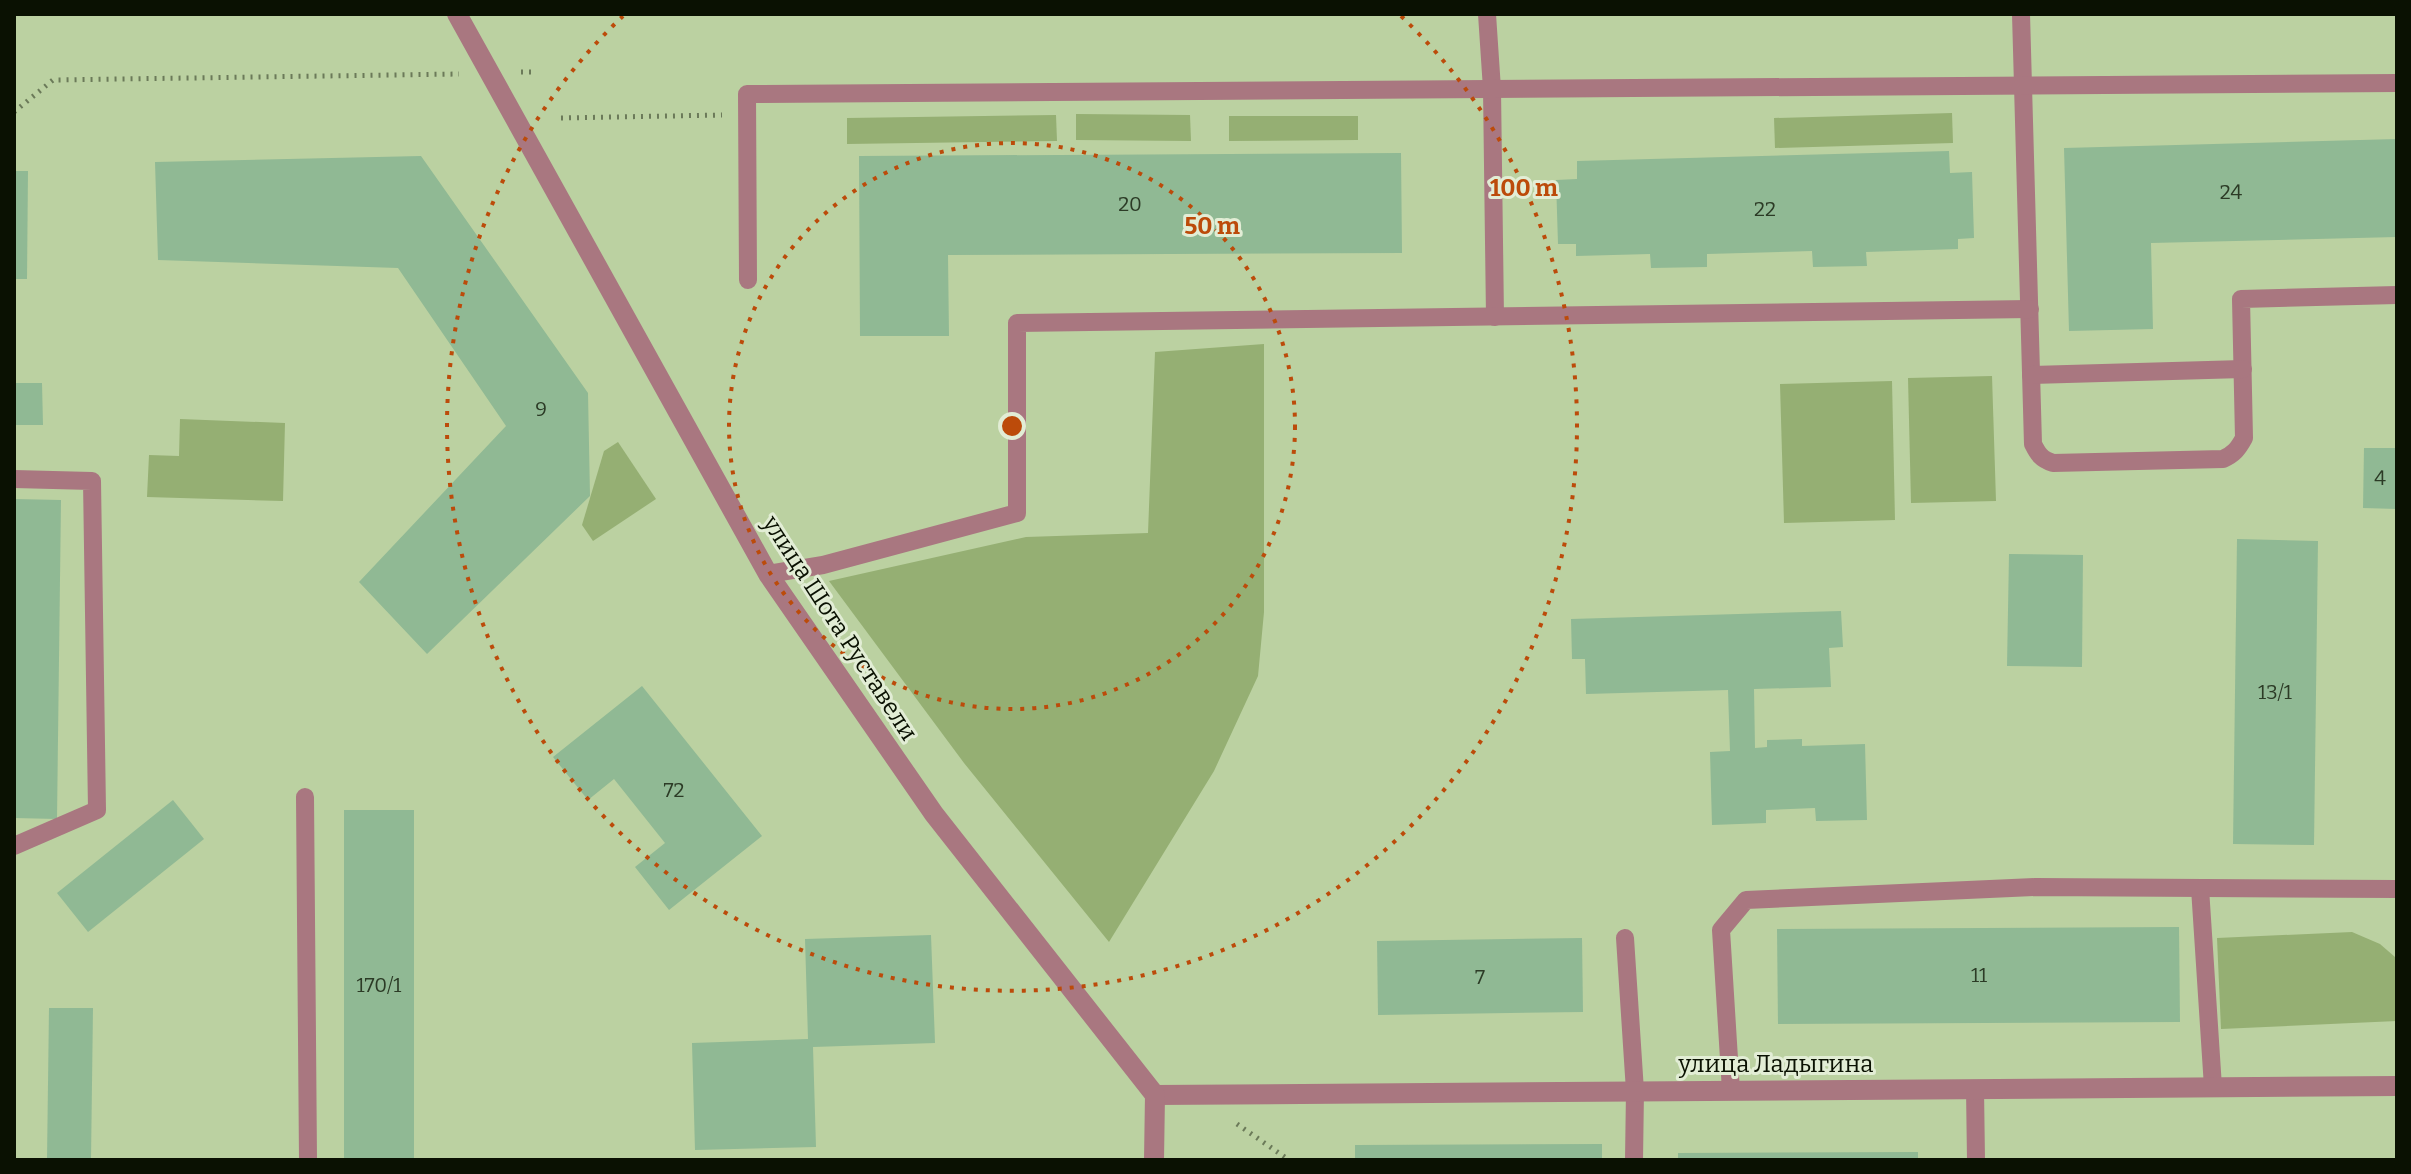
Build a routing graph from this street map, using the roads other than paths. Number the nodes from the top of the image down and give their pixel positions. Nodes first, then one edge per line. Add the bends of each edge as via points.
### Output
1 (457, 14) edge
2 (1487, 14) edge
3 (2021, 14) edge
4 (2397, 83) edge
5 (2023, 86) junction
6 (1492, 89) junction
7 (748, 280) dead end
8 (2397, 295) edge
9 (2030, 309) junction
10 (1495, 317) junction
11 (2243, 369) junction
12 (2031, 375) junction
13 (14, 479) edge
14 (768, 574) junction
15 (305, 797) dead end
16 (14, 846) edge
17 (2200, 888) junction
18 (2397, 889) edge
19 (1625, 938) dead end
20 (2397, 1086) edge
21 (2213, 1087) junction
22 (1975, 1089) junction
23 (1635, 1091) junction
24 (1731, 1091) junction
25 (1155, 1095) junction
26 (308, 1160) edge
27 (1154, 1160) edge
28 (1634, 1160) edge
29 (1976, 1160) edge

1 - 14 street, улица Шота Руставели
2 - 6 lane
3 - 5 lane
4 - 5 lane
5 - 6 lane
5 - 9 lane
6 - 7 lane via 747,94
6 - 10 lane
8 - 11 lane via 2241,299
9 - 10 lane
9 - 12 lane
10 - 14 lane via 1017,323 1017,513 823,565
11 - 12 lane
11 - 12 lane via 2244,438 2238,450 2223,459 2045,460 2033,444
13 - 16 lane via 92,481 97,810
14 - 25 street, улица Шота Руставели via 934,814
15 - 26 lane
17 - 18 lane
17 - 21 lane
17 - 24 lane via 2035,887 1746,900 1721,930
19 - 23 lane
20 - 21 street, улица Ладыгина
21 - 22 street, улица Ладыгина
22 - 24 street, улица Ладыгина
22 - 29 lane
23 - 24 street, улица Ладыгина
23 - 25 street, улица Ладыгина
23 - 28 lane
25 - 27 street

